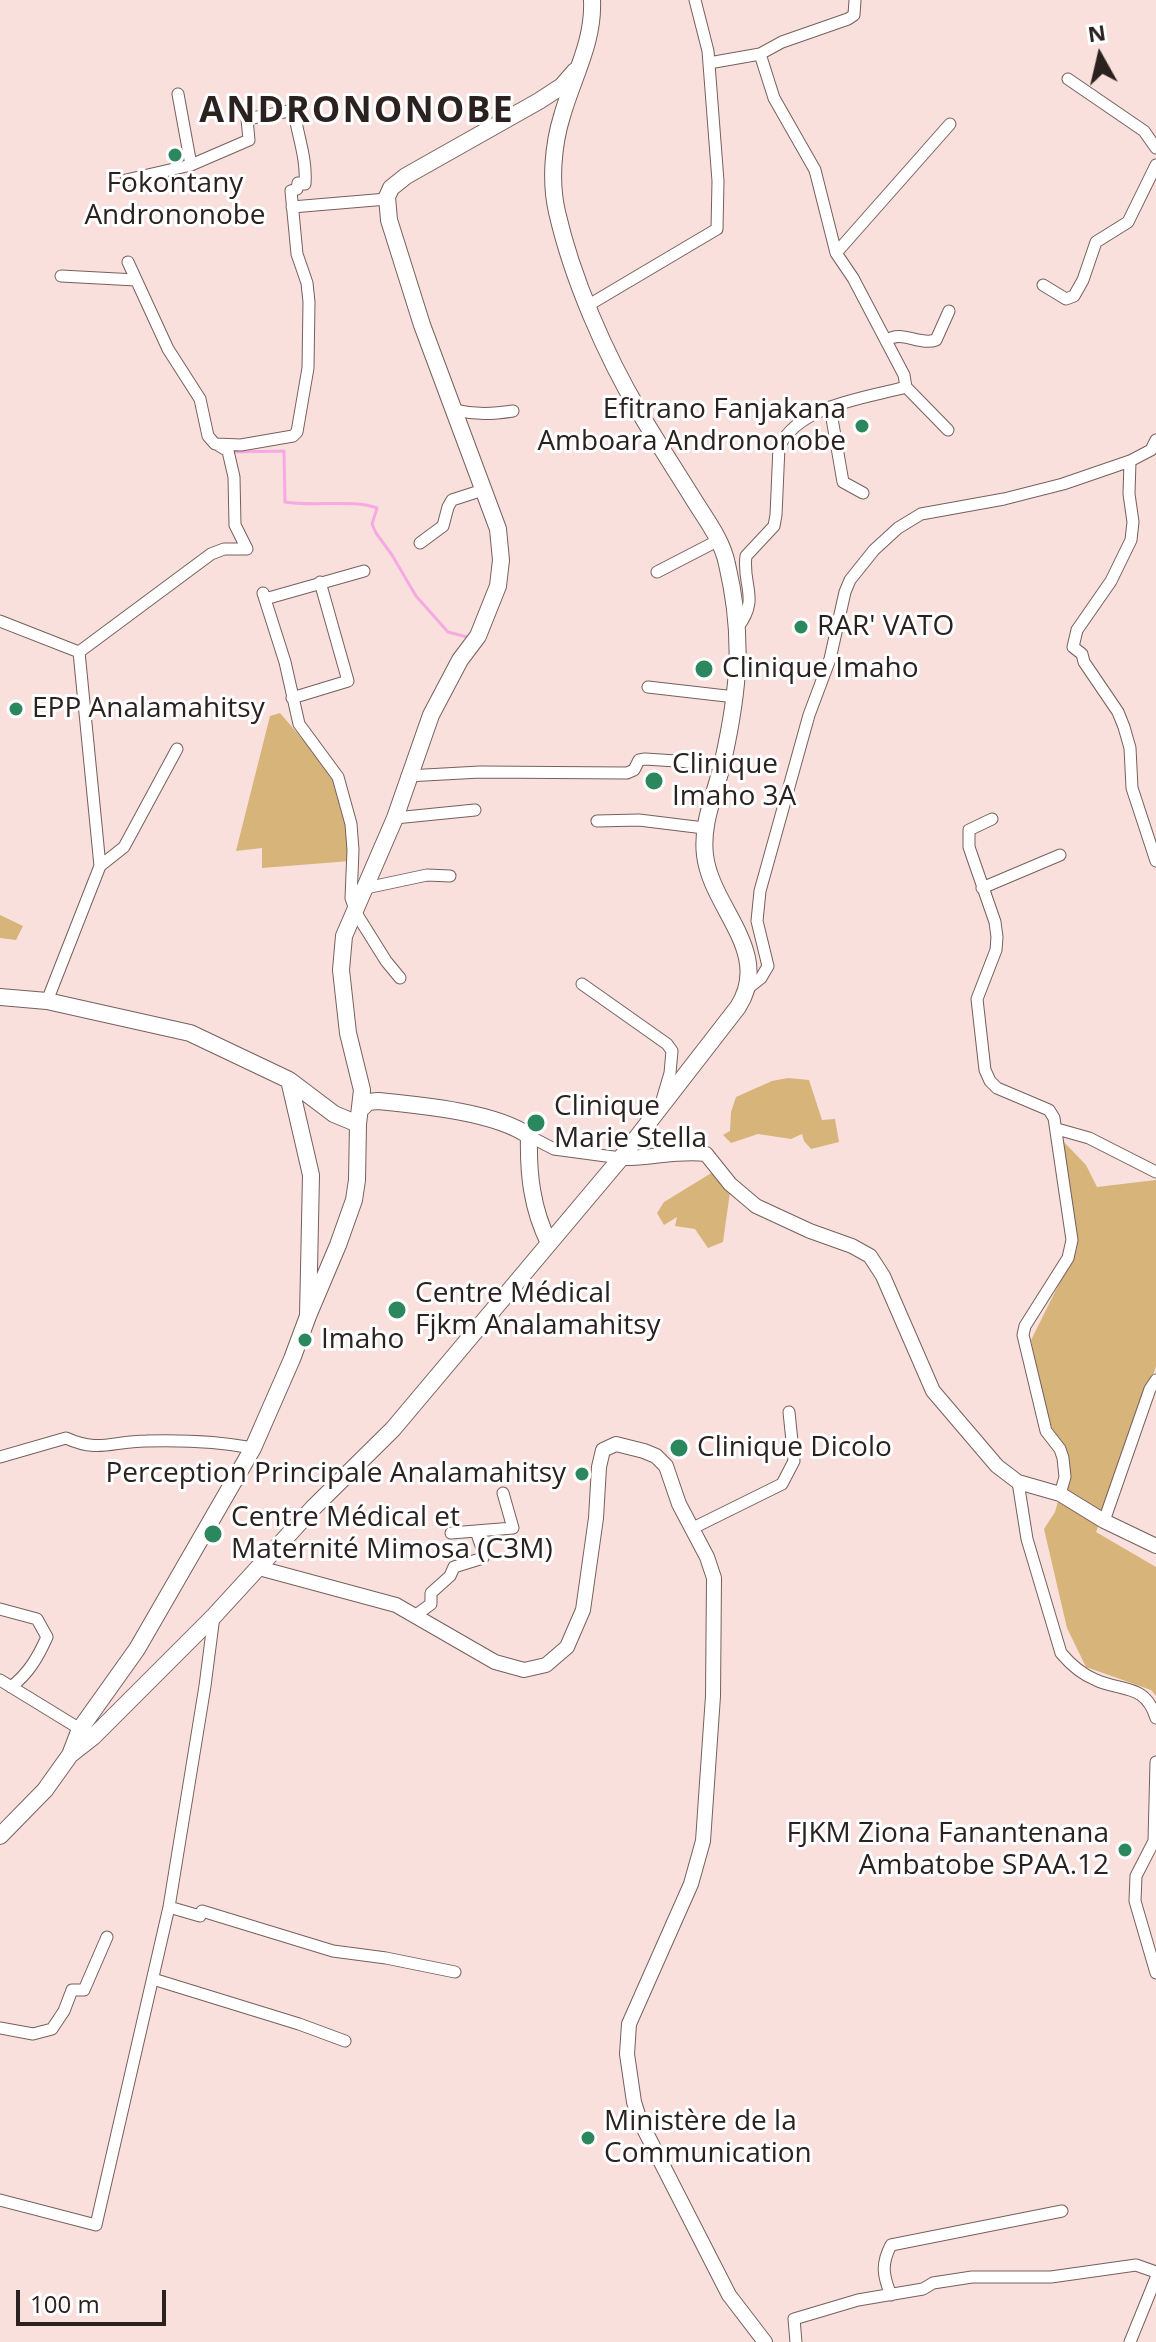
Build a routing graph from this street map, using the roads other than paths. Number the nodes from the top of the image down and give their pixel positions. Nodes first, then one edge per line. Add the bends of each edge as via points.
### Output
1 (592, 0) edge
2 (695, 0) edge
3 (855, 0) edge
4 (760, 54) junction
5 (581, 63) junction
6 (709, 63) junction
7 (1068, 79) dead end
8 (178, 94) dead end
9 (950, 124) dead end
10 (1156, 148) edge
11 (191, 165) junction
12 (1156, 165) edge
13 (126, 180) dead end
14 (387, 199) junction
15 (292, 207) junction
16 (836, 253) junction
17 (128, 262) dead end
18 (61, 276) dead end
19 (136, 280) junction
20 (1043, 285) dead end
21 (587, 306) junction
22 (949, 311) dead end
23 (886, 341) junction
24 (906, 387) junction
25 (830, 407) junction
26 (455, 410) junction
27 (513, 411) dead end
28 (948, 430) dead end
29 (1156, 440) edge
30 (215, 444) junction
31 (1151, 454) edge
32 (1130, 461) junction
33 (483, 490) junction
34 (863, 493) dead end
35 (719, 540) junction
36 (420, 543) dead end
37 (364, 571) dead end
38 (657, 572) dead end
39 (320, 582) junction
40 (0, 621) edge
41 (738, 627) junction
42 (79, 652) junction
43 (648, 687) dead end
44 (735, 697) junction
45 (292, 698) junction
46 (177, 749) dead end
47 (723, 764) junction
48 (407, 776) junction
49 (475, 810) dead end
50 (395, 818) junction
51 (992, 819) dead end
52 (597, 821) dead end
53 (704, 828) junction
54 (1060, 855) dead end
55 (1156, 861) edge
56 (100, 866) junction
57 (450, 876) dead end
58 (366, 888) junction
59 (982, 888) junction
60 (356, 913) junction
61 (400, 978) dead end
62 (582, 984) dead end
63 (746, 991) junction
64 (0, 997) edge
65 (47, 1001) junction
66 (289, 1080) junction
67 (661, 1104) junction
68 (360, 1116) junction
69 (1057, 1129) junction
70 (529, 1136) junction
71 (621, 1158) junction
72 (1156, 1172) edge
73 (549, 1243) junction
74 (308, 1316) junction
75 (1156, 1371) edge
76 (1153, 1384) edge
77 (789, 1412) dead end
78 (253, 1448) junction
79 (0, 1457) edge
80 (1018, 1482) junction
81 (503, 1493) dead end
82 (1060, 1494) junction
83 (1104, 1521) junction
84 (691, 1529) junction
85 (476, 1531) junction
86 (451, 1533) dead end
87 (1156, 1546) edge
88 (259, 1568) junction
89 (0, 1609) edge
90 (416, 1615) junction
91 (214, 1616) junction
92 (123, 1668) junction
93 (0, 1680) edge
94 (147, 1684) junction
95 (11, 1687) junction
96 (103, 1696) junction
97 (120, 1710) junction
98 (1156, 1718) edge
99 (86, 1733) junction
100 (1156, 1762) edge
101 (0, 1836) edge
102 (169, 1907) junction
103 (107, 1937) dead end
104 (1153, 1951) edge
105 (455, 1972) dead end
106 (1156, 1973) edge
107 (153, 1979) junction
108 (0, 2028) edge
109 (345, 2041) dead end
110 (0, 2200) edge
111 (1062, 2211) dead end
112 (1156, 2272) edge
113 (1156, 2278) edge
114 (891, 2295) junction
115 (765, 2342) edge
116 (796, 2342) edge
117 (1130, 2342) edge

1 - 5 main road via 593,18
2 - 6 street
3 - 4 street via 854,15 848,19
4 - 6 street
4 - 16 street via 774,98 815,170
5 - 14 main road via 562,86 406,176
5 - 21 main road via 561,118 553,186
6 - 21 street via 717,229
7 - 10 street via 1144,131
8 - 11 street
9 - 16 street
11 - 13 street
11 - 15 street via 249,140 247,119 294,110 306,165 305,184 298,183 291,191
12 - 20 street via 1128,222 1096,242 1074,296 1066,299
14 - 15 street
14 - 26 main road via 422,325
15 - 30 street via 309,302 308,368 297,432 241,445
16 - 23 street
17 - 19 street
18 - 19 street
19 - 30 street via 168,349 200,399 208,436
21 - 35 main road via 639,411
22 - 23 street via 936,340 901,336
23 - 24 street
24 - 25 street
24 - 28 street
25 - 34 street via 843,482
25 - 41 street via 819,410 779,447 776,515 769,533 746,556 750,606
26 - 27 street
26 - 33 main road
29 - 31 street
30 - 42 street via 228,451 235,525 247,549 211,554
31 - 32 street
32 - 55 street via 1131,540 1077,630 1073,647 1124,727 1132,788
32 - 63 street via 1004,499 921,514 884,540 855,573 845,592 760,891 757,921 768,966
33 - 36 street via 452,500 443,526
33 - 48 main road via 501,548 498,586 478,636 435,706
35 - 38 street
35 - 41 main road
37 - 39 street
39 - 45 street via 348,681
39 - 45 street via 264,596
40 - 42 street
41 - 44 main road
42 - 56 street
43 - 44 street
44 - 47 main road
45 - 60 street via 299,724 338,777 351,824 351,898
46 - 56 street via 124,847
47 - 48 street via 645,759 627,773
47 - 53 main road
48 - 50 main road
49 - 50 street
50 - 58 main road
51 - 59 street via 969,830
52 - 53 street
53 - 63 main road via 713,883 744,943
54 - 59 street
56 - 65 street
57 - 58 street via 427,875
58 - 60 main road
59 - 69 street via 997,937 977,999 985,1070 997,1088 1049,1110
60 - 61 street
60 - 68 main road via 344,936 341,970 362,1090
62 - 67 street via 672,1051
63 - 67 main road
64 - 65 main road
65 - 66 main road via 172,1027
66 - 68 main road via 334,1114
66 - 74 main road via 311,1175
67 - 71 main road
68 - 70 main road via 368,1102 378,1101 485,1117
68 - 74 main road via 354,1200
69 - 72 street via 1089,1138
69 - 82 street via 1071,1251 1023,1335 1046,1431 1063,1458
70 - 71 street via 554,1149
70 - 73 main road via 534,1206
71 - 73 main road
71 - 80 street via 706,1154 756,1206 870,1256 933,1391 997,1466
73 - 88 main road via 393,1429
74 - 78 main road
75 - 76 street
76 - 83 street
77 - 84 street via 794,1461 782,1484
78 - 79 street via 176,1440 87,1448 66,1438
78 - 92 main road
80 - 82 street
80 - 98 street via 1027,1539 1061,1653 1098,1682 1138,1693 1152,1705
81 - 85 street via 513,1528
82 - 83 street
83 - 87 street
84 - 90 street via 666,1466 656,1456 616,1444 601,1457 583,1610 567,1647 546,1665 524,1670 495,1662
84 - 115 street via 714,1578 703,1841 691,1884 629,2024 627,2054 640,2121 729,2295
85 - 86 street
85 - 90 street via 483,1558 454,1567 431,1593 431,1604
88 - 90 street
88 - 91 main road
89 - 95 street via 37,1619 47,1637 36,1660
91 - 94 main road
91 - 102 street
92 - 94 main road
92 - 96 main road
93 - 95 street
94 - 97 main road
95 - 99 street
96 - 97 main road
96 - 99 main road
97 - 99 main road
99 - 101 main road via 45,1790
100 - 104 street via 1154,1841 1136,1876 1135,1901
102 - 105 street via 200,1916 202,1911 333,1951
102 - 107 street
103 - 108 street via 84,1990 72,1990 52,2029 33,2034
104 - 106 street
107 - 109 street
107 - 110 street via 96,2225
111 - 114 street via 891,2245 883,2277
112 - 114 street via 1136,2265 1051,2277 972,2277
113 - 117 street
114 - 116 street via 794,2319

